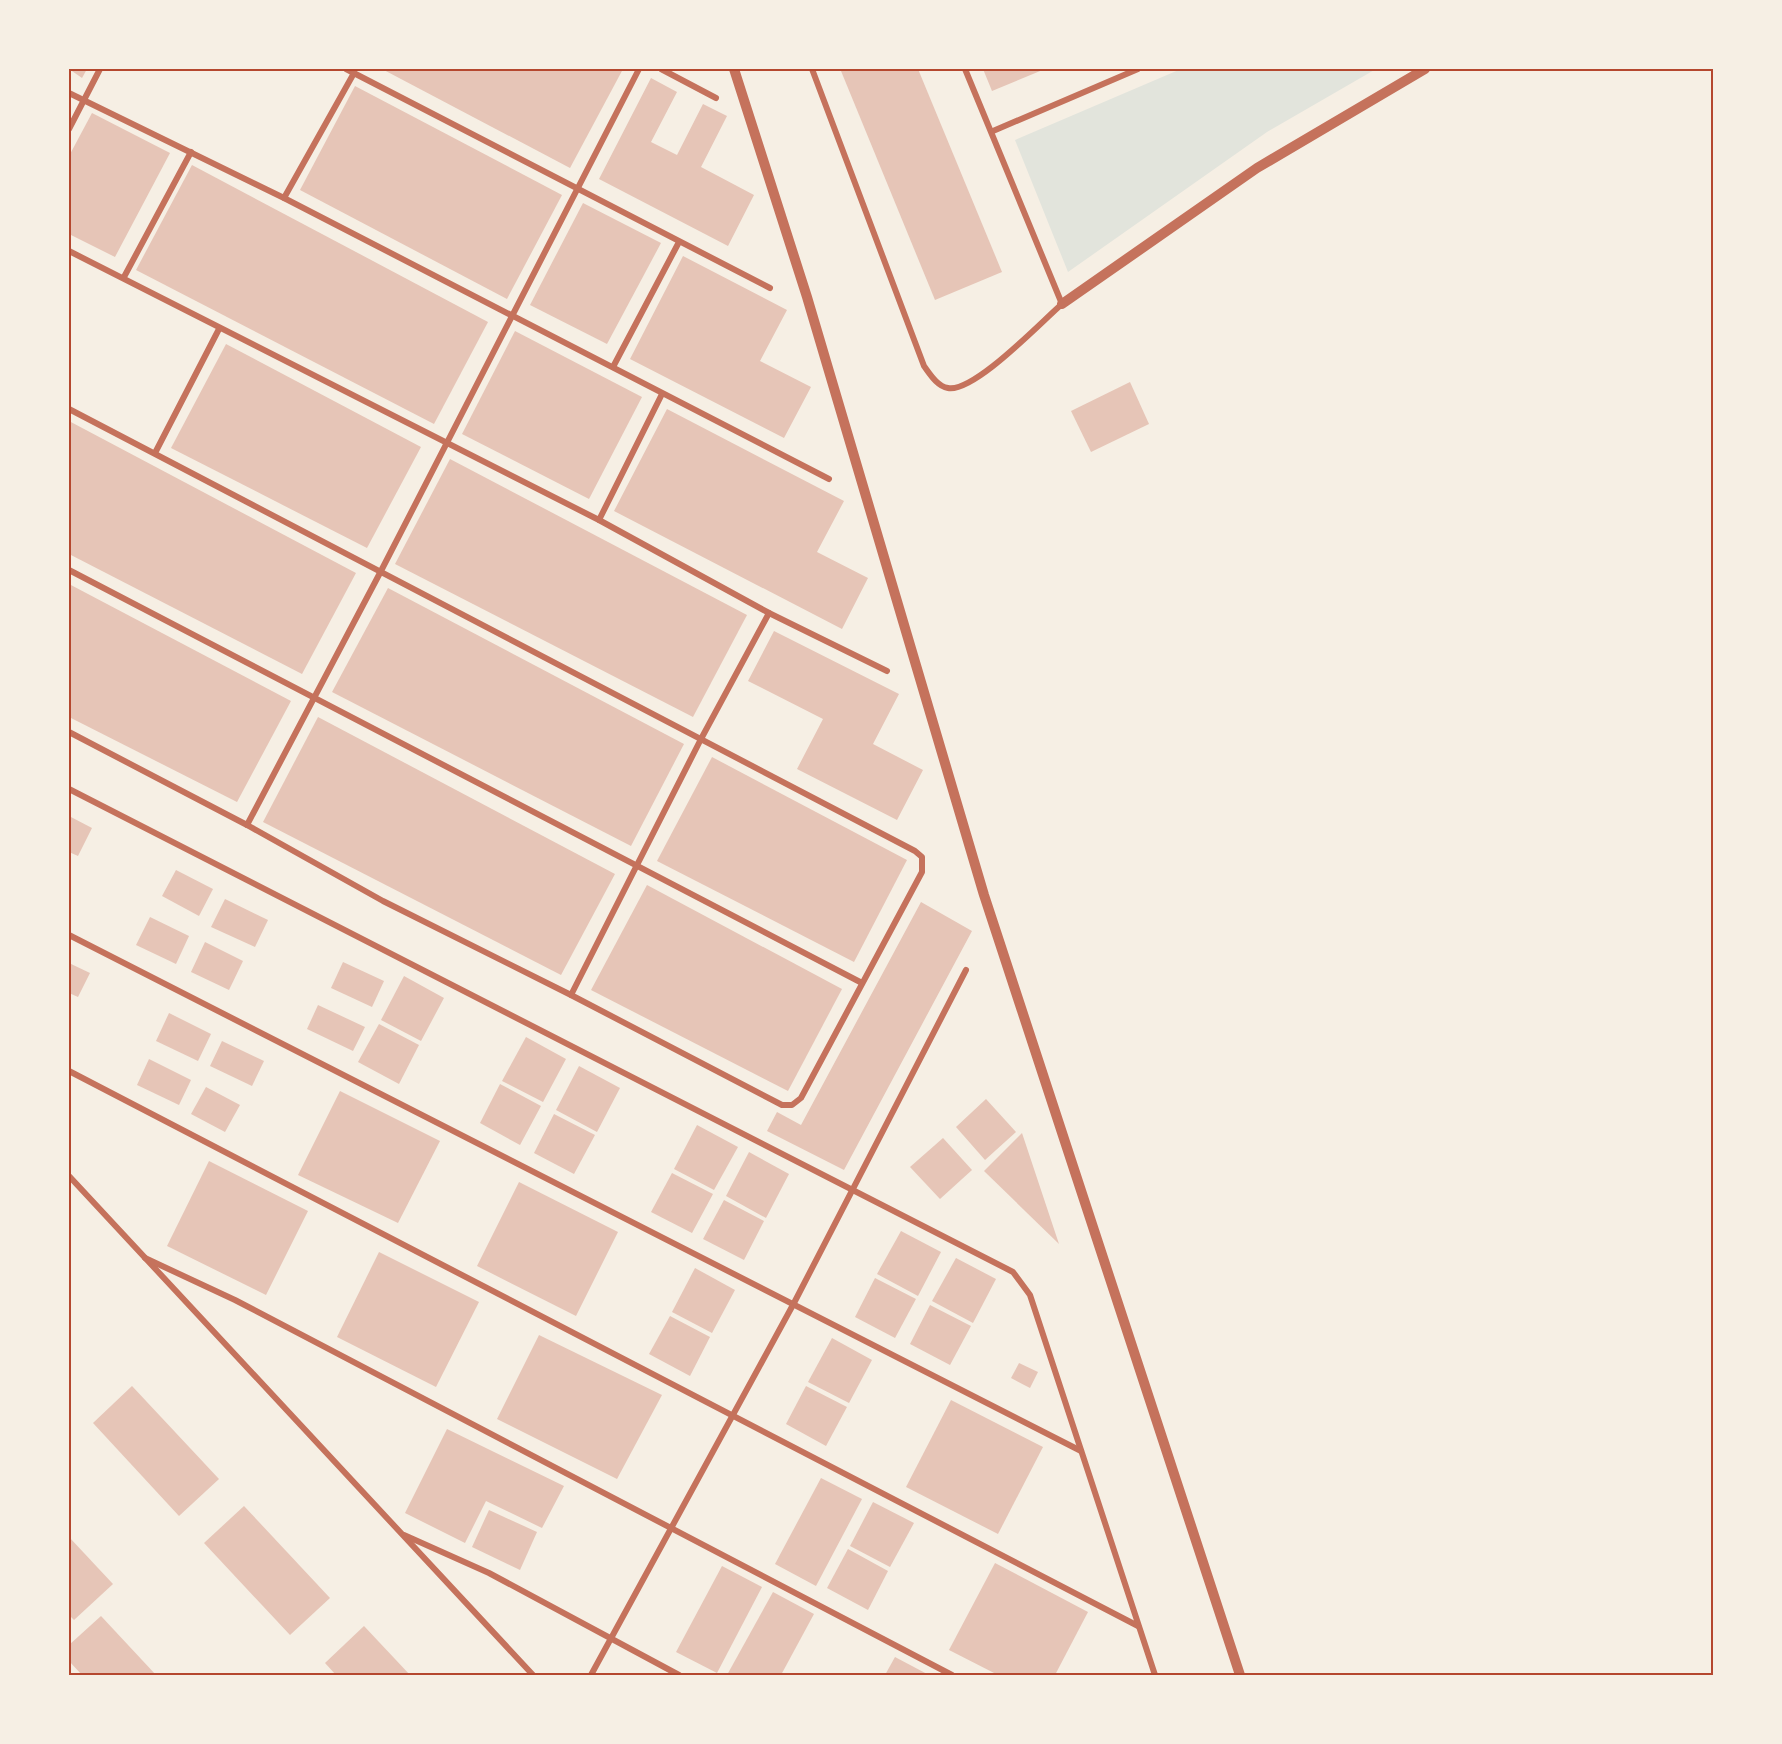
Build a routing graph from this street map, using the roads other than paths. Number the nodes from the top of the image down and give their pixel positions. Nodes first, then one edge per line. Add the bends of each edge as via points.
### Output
1 (100, 69) edge
2 (346, 69) edge
3 (639, 69) edge
4 (661, 69) edge
5 (734, 69) edge
6 (812, 69) edge
7 (965, 69) edge
8 (1138, 69) edge
9 (1425, 69) edge
10 (354, 73) junction
11 (69, 93) edge
12 (716, 98) dead end
13 (83, 100) junction
14 (69, 129) edge
15 (993, 131) junction
16 (191, 152) junction
17 (577, 189) junction
18 (284, 198) junction
19 (679, 242) junction
20 (69, 251) edge
21 (124, 277) junction
22 (770, 288) dead end
23 (1062, 304) junction
24 (513, 316) junction
25 (219, 329) junction
26 (613, 367) junction
27 (662, 394) junction
28 (69, 409) edge
29 (447, 443) junction
30 (155, 453) junction
31 (829, 479) dead end
32 (599, 520) junction
33 (69, 570) edge
34 (381, 571) junction
35 (769, 613) junction
36 (887, 671) dead end
37 (315, 698) junction
38 (69, 732) edge
39 (701, 739) junction
40 (69, 789) edge
41 (247, 825) junction
42 (636, 866) junction
43 (69, 935) edge
44 (966, 970) dead end
45 (862, 983) junction
46 (571, 995) junction
47 (69, 1071) edge
48 (69, 1176) edge
49 (852, 1191) junction
50 (145, 1258) junction
51 (794, 1303) junction
52 (732, 1414) junction
53 (1082, 1452) junction
54 (671, 1527) junction
55 (401, 1533) junction
56 (1138, 1626) junction
57 (610, 1639) junction
58 (533, 1675) edge
59 (591, 1675) edge
60 (679, 1675) edge
61 (952, 1675) edge
62 (1155, 1675) edge
63 (1240, 1675) edge

1 - 13 street
2 - 10 street
3 - 17 street
4 - 12 street
5 - 63 street via 807,297 984,895
6 - 23 street via 924,366 934,380 945,388 968,383
7 - 15 street
8 - 15 street
9 - 23 street via 1257,168
10 - 17 street
10 - 18 street
11 - 13 street
13 - 14 street
13 - 16 street
15 - 23 street
16 - 18 street
16 - 21 street
17 - 19 street
17 - 24 street
18 - 24 street
19 - 22 street
19 - 26 street
20 - 21 street
21 - 25 street
24 - 26 street
24 - 29 street
25 - 29 street
25 - 30 street
26 - 27 street
27 - 31 street
27 - 32 street
28 - 30 street
29 - 32 street
29 - 34 street
30 - 34 street
32 - 35 street
33 - 37 street
34 - 37 street
34 - 39 street
35 - 36 street
35 - 39 street
37 - 41 street
37 - 42 street
38 - 41 street
39 - 42 street
39 - 45 street via 922,857 920,878
40 - 49 street
41 - 46 street via 383,901
42 - 45 street
42 - 46 street
43 - 51 street
44 - 49 street
45 - 46 street via 801,1098 792,1105 777,1102
47 - 52 street
48 - 50 street
49 - 51 street
49 - 53 street via 1004,1266 1020,1279 1030,1295
50 - 54 street via 235,1300
50 - 55 street
51 - 52 street
51 - 53 street
52 - 54 street
52 - 56 street
53 - 56 street
54 - 57 street
54 - 61 street
55 - 57 street via 470,1563
55 - 58 street
56 - 62 street
57 - 59 street
57 - 60 street

